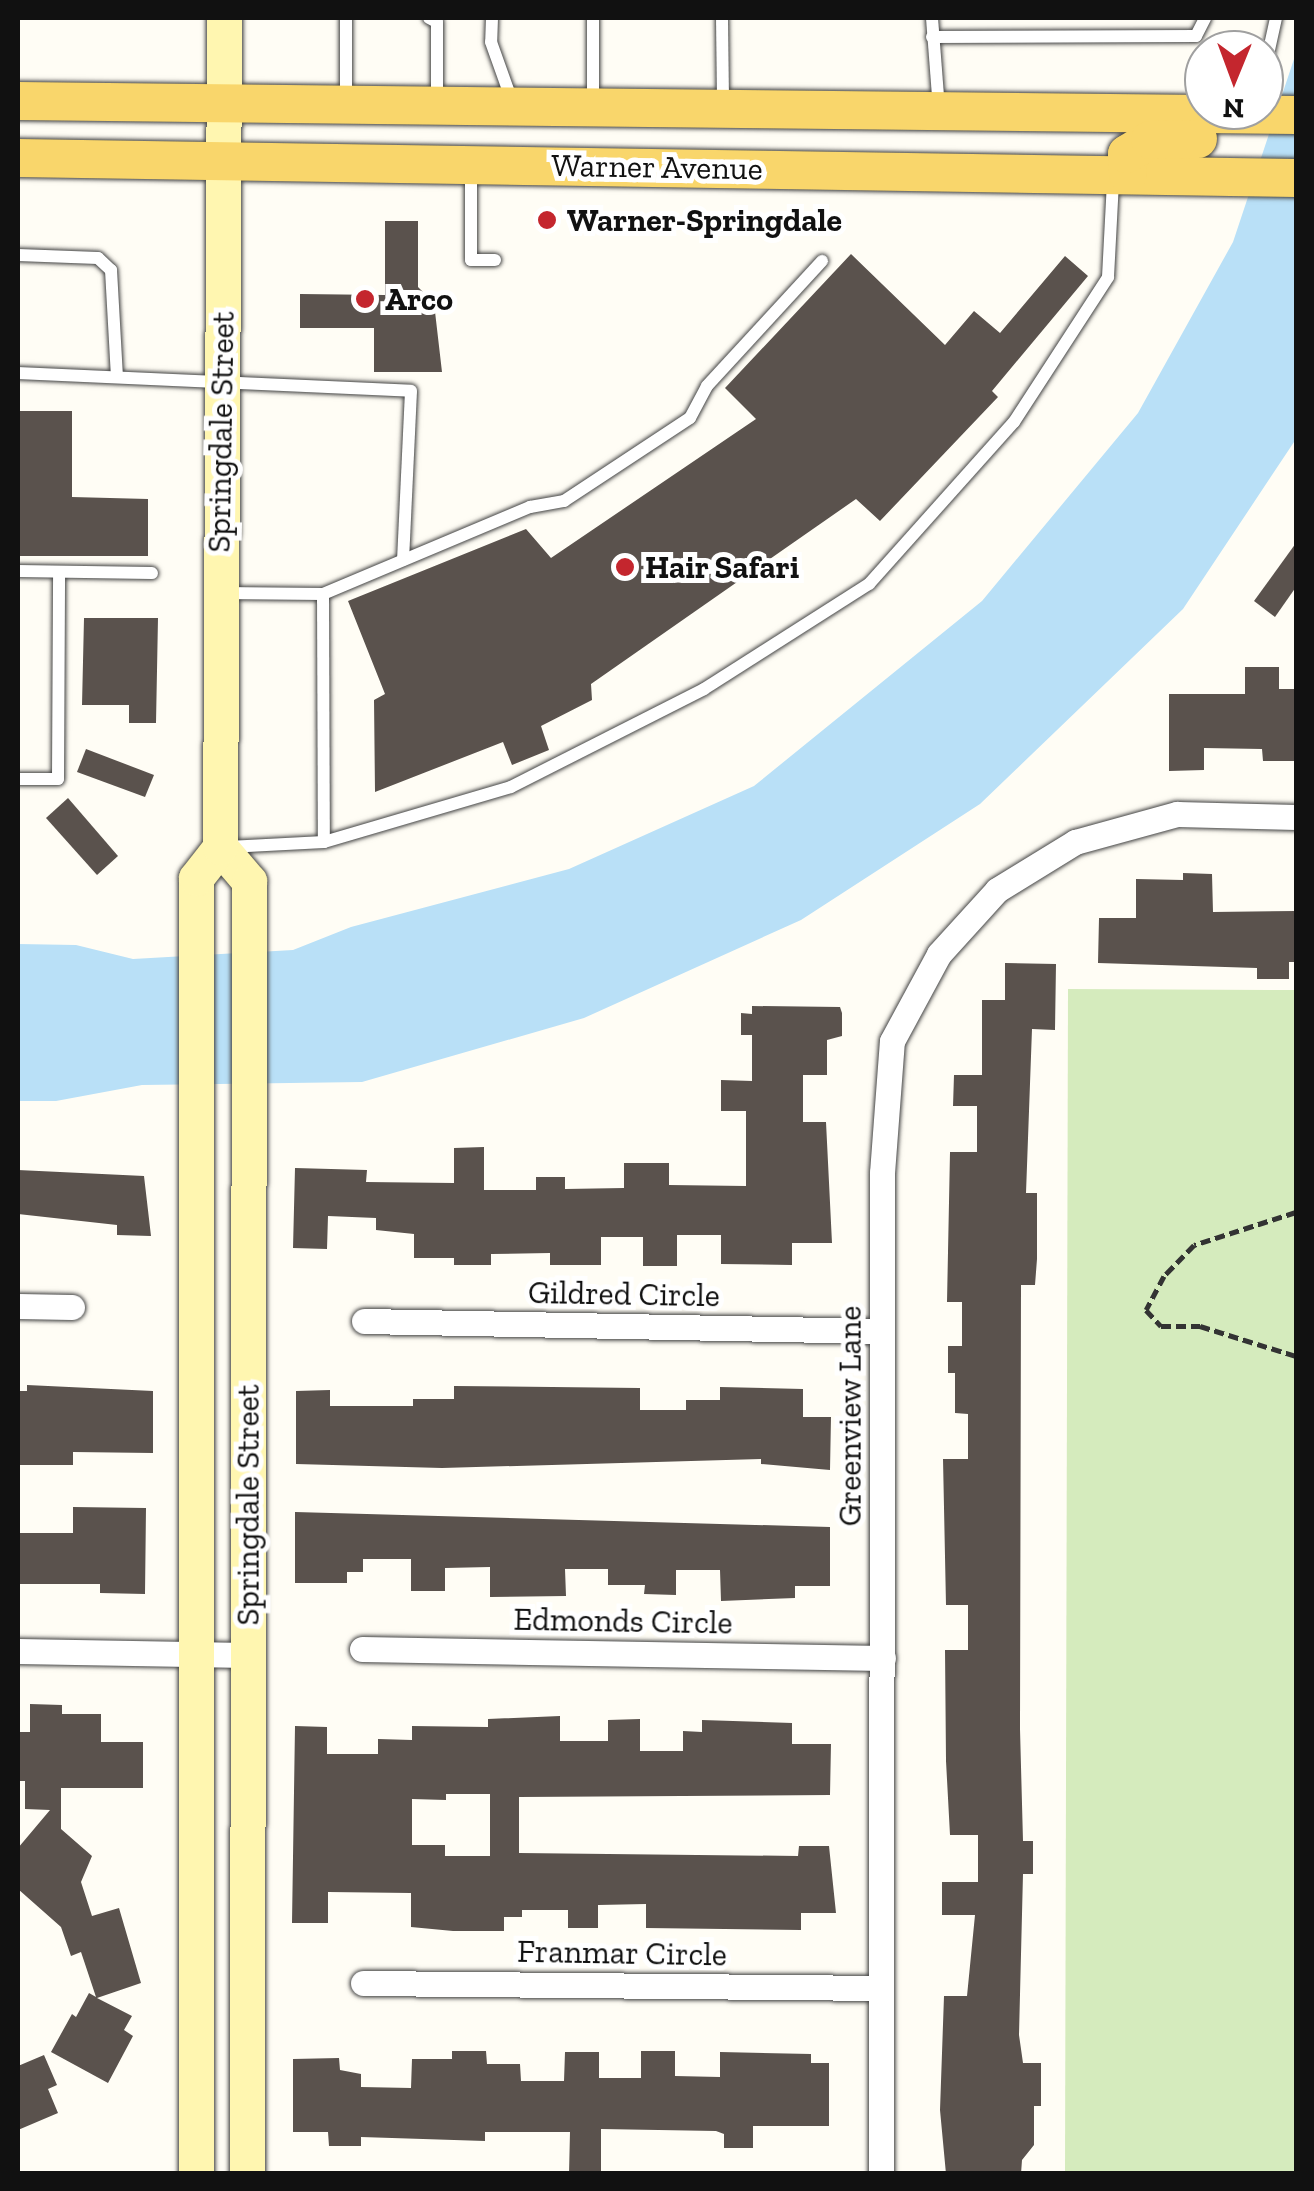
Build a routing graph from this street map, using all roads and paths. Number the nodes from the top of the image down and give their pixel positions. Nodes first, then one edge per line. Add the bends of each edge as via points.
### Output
1 (224, 18) edge
2 (346, 18) edge
3 (429, 18) edge
4 (492, 18) edge
5 (593, 18) edge
6 (722, 18) edge
7 (932, 18) edge
8 (1206, 18) edge
9 (1276, 18) edge
10 (932, 37) junction
11 (18, 101) edge
12 (222, 103) junction
13 (346, 103) junction
14 (513, 103) junction
15 (437, 104) junction
16 (593, 105) junction
17 (723, 108) junction
18 (940, 114) junction
19 (1286, 114) edge
20 (18, 158) edge
21 (222, 159) junction
22 (471, 162) junction
23 (937, 172) junction
24 (1120, 174) junction
25 (1296, 178) edge
26 (18, 255) edge
27 (495, 260) dead end
28 (822, 261) dead end
29 (18, 373) edge
30 (117, 377) junction
31 (223, 381) junction
32 (403, 560) junction
33 (18, 571) edge
34 (59, 572) junction
35 (152, 573) dead end
36 (219, 593) junction
37 (323, 594) junction
38 (18, 779) edge
39 (1296, 817) edge
40 (324, 842) junction
41 (220, 847) junction
42 (1296, 1212) edge
43 (18, 1306) edge
44 (72, 1307) dead end
45 (364, 1321) dead end
46 (882, 1331) junction
47 (1296, 1356) edge
48 (362, 1649) dead end
49 (18, 1652) edge
50 (194, 1654) junction
51 (247, 1655) junction
52 (883, 1658) junction
53 (363, 1982) dead end
54 (880, 1988) junction
55 (196, 2174) edge
56 (247, 2174) edge
57 (881, 2174) edge

1 - 12 main road, Springdale Street
2 - 13 lane
3 - 15 lane via 437,22
4 - 14 lane via 491,42
5 - 16 lane
6 - 17 lane
7 - 10 lane
8 - 10 lane via 1196,36
9 - 19 lane via 1267,76
10 - 18 lane
11 - 12 main road, Warner Avenue
12 - 13 main road, Warner Avenue
12 - 21 main road, Springdale Street
13 - 15 main road, Warner Avenue
14 - 15 main road, Warner Avenue
14 - 16 main road, Warner Avenue
16 - 17 main road, Warner Avenue
17 - 18 main road, Warner Avenue
18 - 19 main road, Warner Avenue
18 - 23 main road
19 - 24 main road via 1211,139 1150,140 1128,154
20 - 21 main road, Warner Avenue
21 - 22 main road, Warner Avenue
21 - 31 main road, Springdale Street
22 - 23 main road, Warner Avenue
22 - 27 lane via 472,260
23 - 24 main road, Warner Avenue
24 - 25 main road, Warner Avenue
24 - 40 lane via 1108,278 1014,422 869,584 704,690 511,787
26 - 30 lane via 98,258 111,270
28 - 32 lane via 707,386 690,418 564,501 530,507
29 - 30 lane
30 - 31 lane
31 - 32 lane via 411,391
31 - 36 main road, Springdale Street
32 - 37 lane
33 - 34 lane
34 - 35 lane
34 - 38 lane via 58,779
36 - 37 lane
36 - 41 main road, Springdale Street
37 - 40 lane
39 - 46 street, Greenview Lane via 1177,814 1075,842 997,890 939,954 892,1041 882,1173
40 - 41 lane
41 - 50 main road, Springdale Street via 196,878
41 - 51 main road, Springdale Street via 249,880
42 - 47 path via 1194,1244 1164,1276 1146,1310 1161,1326 1200,1326
43 - 44 street
45 - 46 street, Gildred Circle
46 - 52 street, Greenview Lane
48 - 52 street, Edmonds Circle
49 - 50 street
50 - 51 street
50 - 55 main road, Springdale Street
51 - 56 main road, Springdale Street
52 - 54 street, Greenview Lane
53 - 54 street, Franmar Circle
54 - 57 street, Greenview Lane

